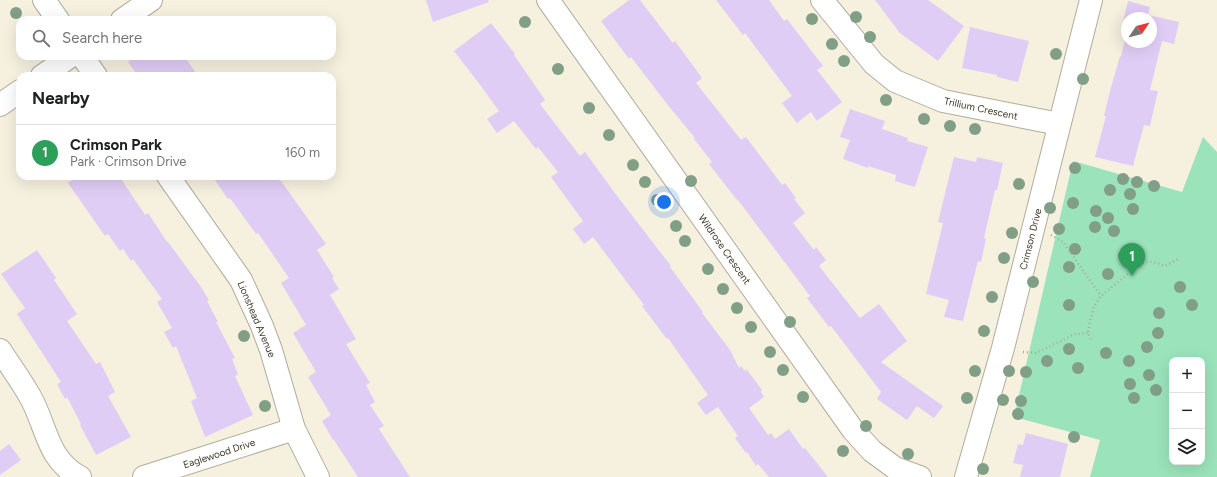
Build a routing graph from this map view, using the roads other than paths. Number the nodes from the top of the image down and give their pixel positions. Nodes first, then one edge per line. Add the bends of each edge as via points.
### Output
1 (44, 0) edge
2 (151, 0) edge
3 (548, 0) edge
4 (822, 0) edge
5 (1091, 0) edge
6 (55, 16) edge
7 (128, 16) edge
8 (65, 60) edge
9 (85, 60) edge
10 (48, 72) edge
11 (93, 72) edge
12 (16, 94) edge
13 (0, 105) edge
14 (1059, 124) junction
15 (171, 180) edge
16 (0, 350) edge
17 (294, 430) junction
18 (80, 477) edge
19 (144, 477) edge
20 (318, 477) edge
21 (920, 477) edge
22 (966, 477) edge

1 - 6 street
2 - 7 street
3 - 21 street, Wildrose Crescent via 853,430 872,451 895,468
4 - 14 street, Trillium Crescent via 874,64 895,81 943,101
5 - 14 street, Crimson Drive
8 - 10 street
9 - 11 street
12 - 13 street
14 - 22 street, Crimson Drive via 1003,348
15 - 17 street, Lionshead Avenue via 242,280 271,350
16 - 18 street via 32,402 54,452 62,463
17 - 19 street, Eaglewood Drive
17 - 20 street, Lionshead Avenue

